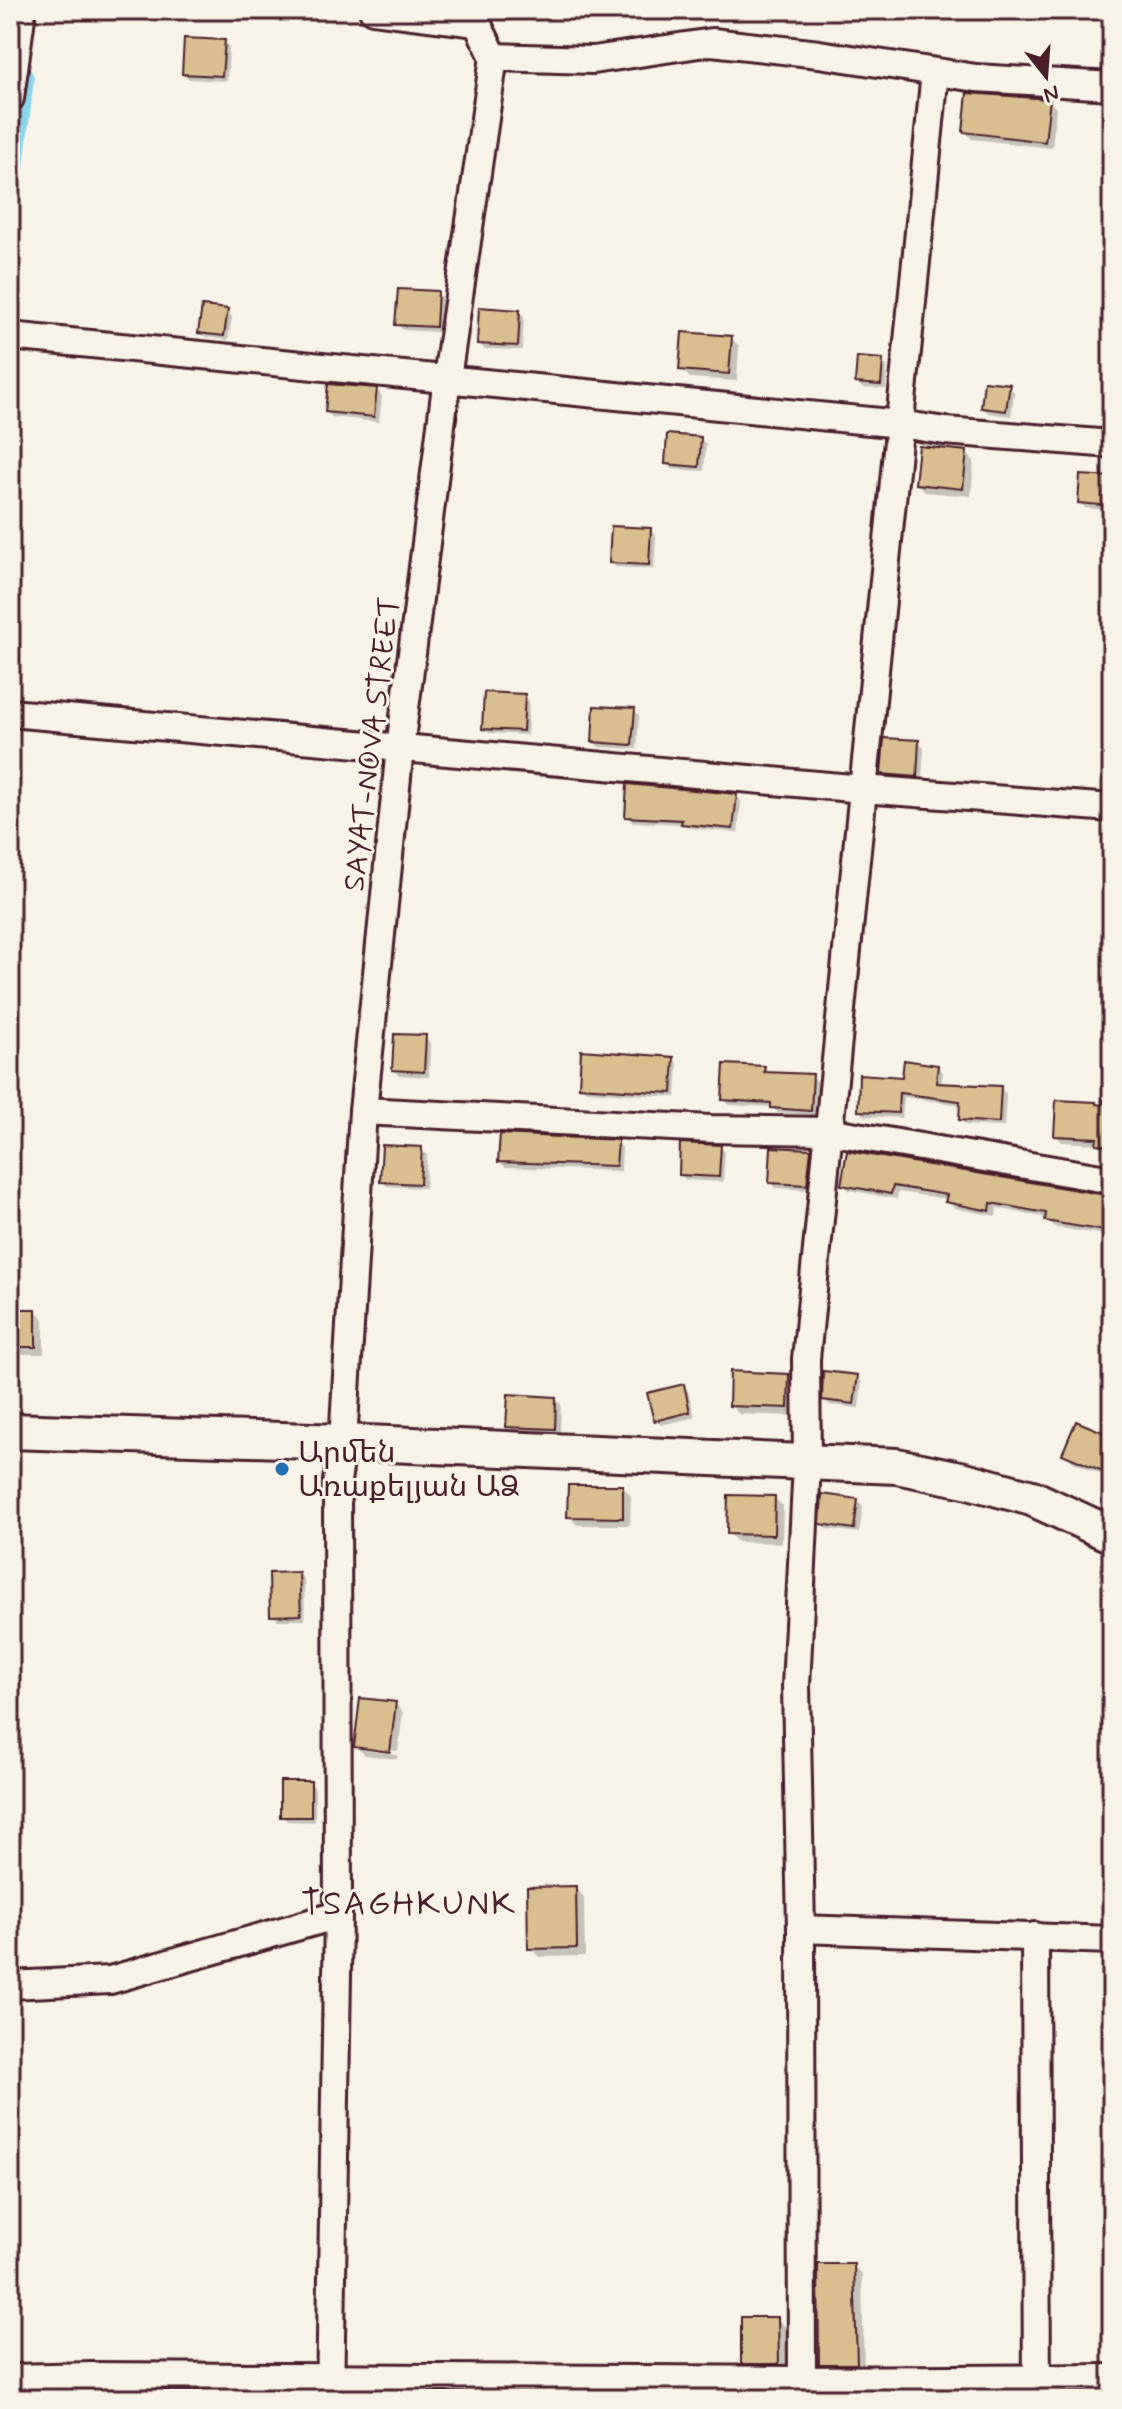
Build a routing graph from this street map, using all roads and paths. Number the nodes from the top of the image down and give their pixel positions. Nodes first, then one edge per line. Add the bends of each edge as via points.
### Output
1 (22, 10) edge
2 (373, 10) edge
3 (494, 57) junction
4 (935, 72) junction
5 (1112, 86) edge
6 (10, 98) edge
7 (10, 336) edge
8 (447, 378) junction
9 (900, 424) junction
10 (1112, 444) edge
11 (10, 713) edge
12 (400, 748) junction
13 (863, 789) junction
14 (1112, 808) edge
15 (363, 1111) junction
16 (828, 1131) junction
17 (1112, 1180) edge
18 (10, 1431) edge
19 (343, 1442) junction
20 (807, 1463) junction
21 (1112, 1535) edge
22 (338, 1915) junction
23 (801, 1929) junction
24 (1035, 1936) junction
25 (1112, 1940) edge
26 (10, 1985) edge
27 (10, 2378) edge
28 (1112, 2378) edge
29 (330, 2389) edge
30 (1036, 2389) edge
31 (802, 2390) edge

1 - 6 street
2 - 3 street via 477,23
3 - 4 street via 593,60 712,42
3 - 8 street, SAYAT-NOVA STREET
4 - 5 street
4 - 9 street
7 - 8 street
8 - 9 street
8 - 12 street, SAYAT-NOVA STREET
9 - 10 street
9 - 13 street
11 - 12 street
12 - 13 street
12 - 15 street, SAYAT-NOVA STREET
13 - 14 street
13 - 16 street
15 - 16 street
15 - 19 street, SAYAT-NOVA STREET
16 - 17 street
16 - 20 street via 806,1359
18 - 19 main road
19 - 20 main road
19 - 22 street, SAYAT-NOVA STREET via 337,1481
20 - 21 main road via 897,1466 965,1480 1032,1498
20 - 23 street via 796,1686
22 - 26 street via 110,1980
22 - 29 street, SAYAT-NOVA STREET
23 - 24 street
23 - 31 street
24 - 25 street
24 - 30 street
27 - 29 street via 92,2376
28 - 30 street
29 - 31 street
30 - 31 street

